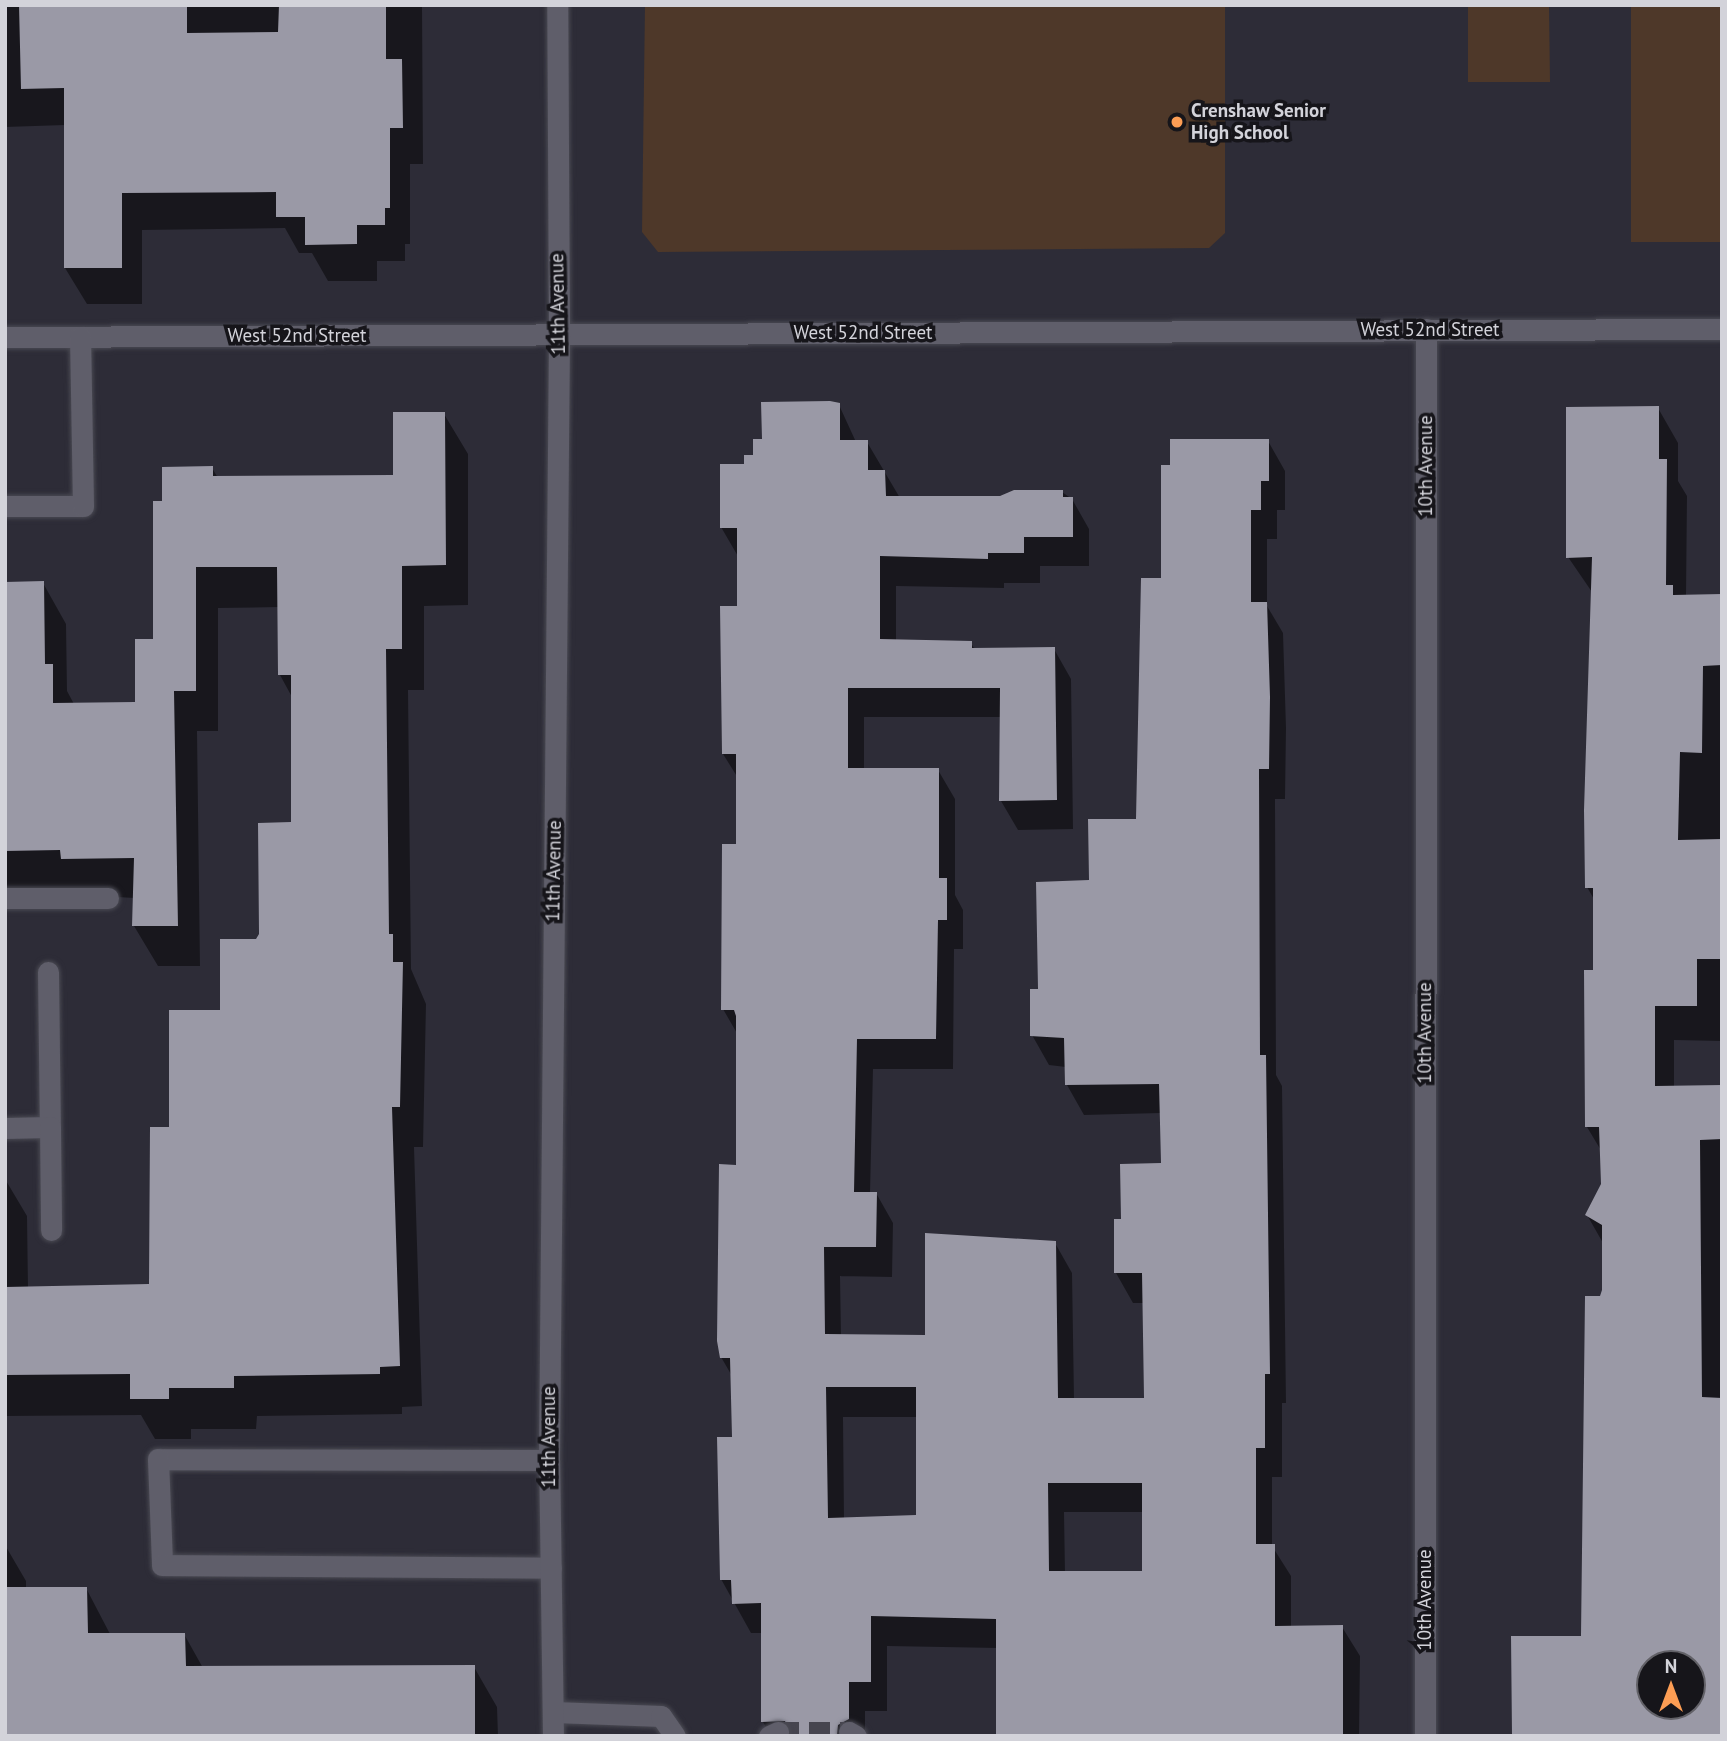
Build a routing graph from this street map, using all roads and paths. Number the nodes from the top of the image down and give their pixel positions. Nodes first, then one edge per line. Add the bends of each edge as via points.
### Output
1 (557, 5) edge
2 (1722, 328) edge
3 (1426, 329) junction
4 (559, 335) junction
5 (5, 337) edge
6 (80, 337) junction
7 (5, 506) edge
8 (5, 898) edge
9 (108, 898) dead end
10 (48, 972) dead end
11 (50, 1127) junction
12 (5, 1128) edge
13 (51, 1230) dead end
14 (549, 1460) junction
15 (551, 1568) junction
16 (554, 1712) junction
17 (554, 1736) edge
18 (675, 1736) edge
19 (1424, 1736) edge

1 - 4 street, 11th Avenue
2 - 3 street, West 52nd Street
3 - 4 street, West 52nd Street
3 - 19 street, 10th Avenue
4 - 6 street, West 52nd Street
4 - 14 street, 11th Avenue
5 - 6 street, West 52nd Street
6 - 7 street via 83,506
8 - 9 street
10 - 11 street
11 - 12 street
11 - 13 street
14 - 15 street, 11th Avenue
14 - 15 street via 158,1459 162,1565
15 - 16 street, 11th Avenue
16 - 17 street, 11th Avenue
16 - 18 street via 661,1716

